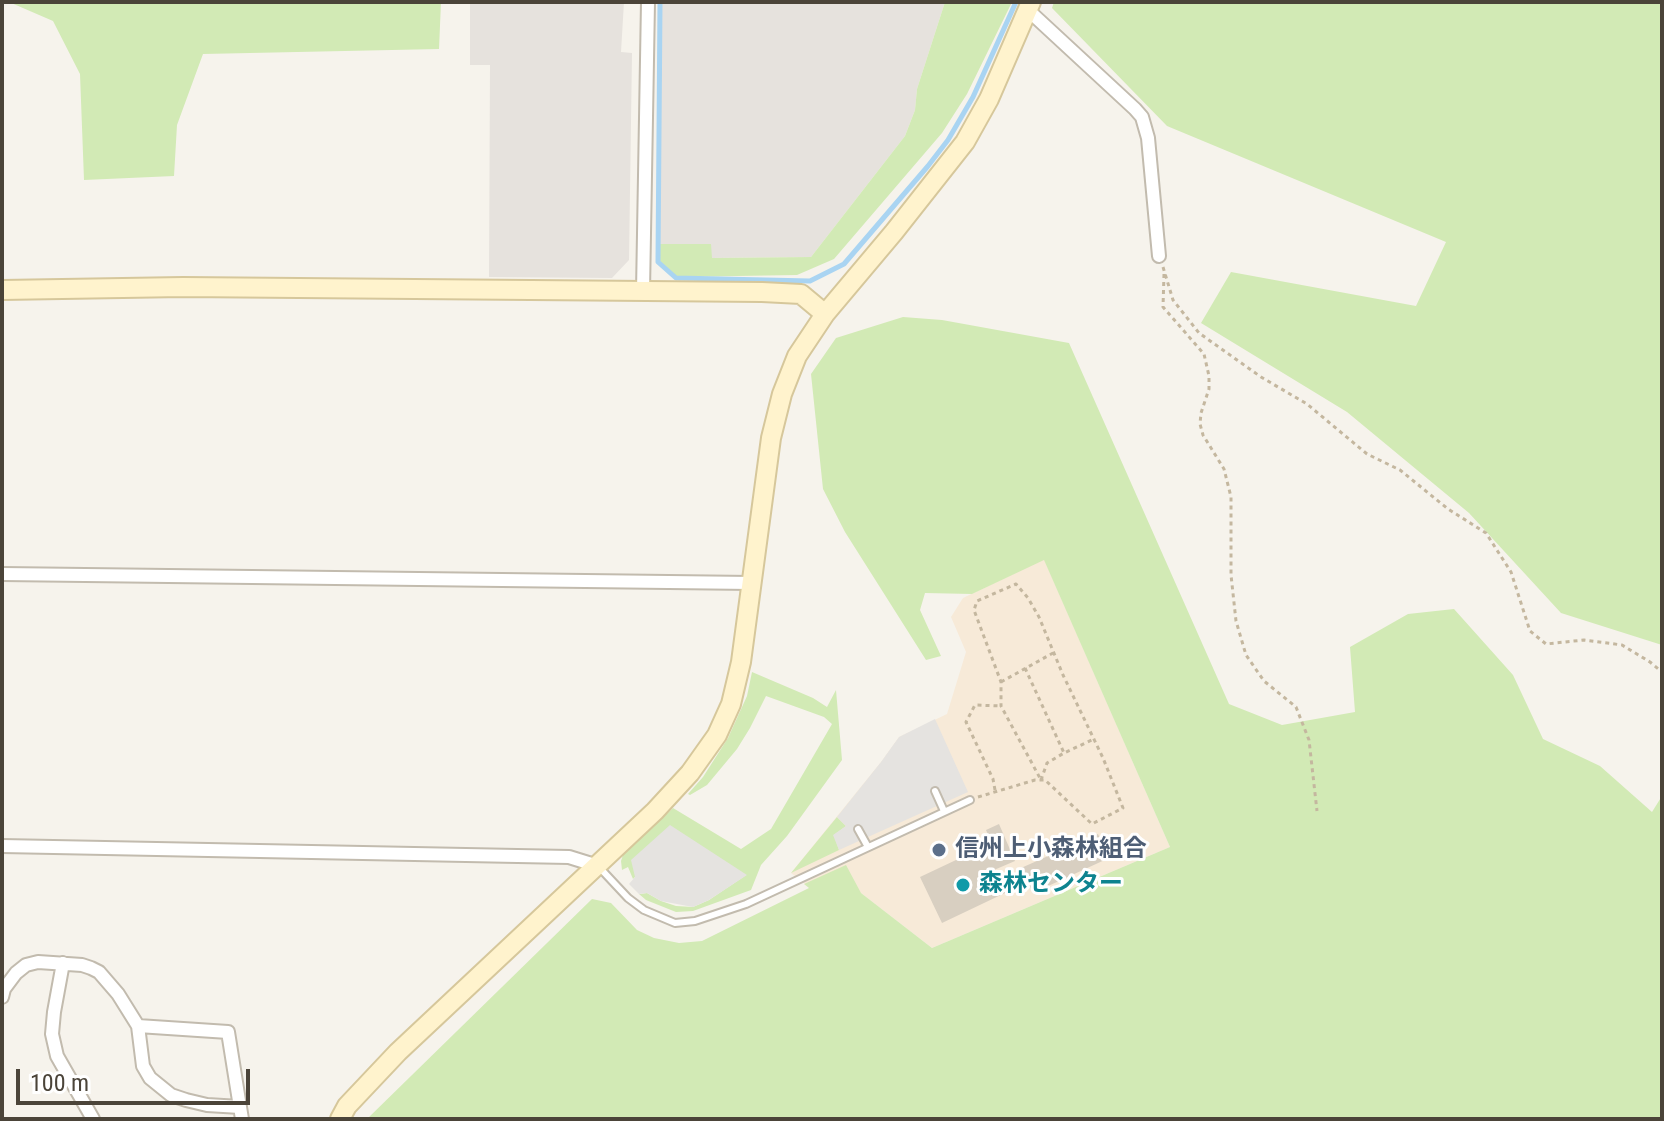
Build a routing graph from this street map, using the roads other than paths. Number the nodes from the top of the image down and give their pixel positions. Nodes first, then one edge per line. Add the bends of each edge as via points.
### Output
1 (648, 2) edge
2 (1030, 6) edge
3 (1159, 256) road end
4 (2, 290) edge
5 (643, 291) junction
6 (825, 314) junction
7 (2, 574) edge
8 (752, 583) junction
9 (935, 791) dead end
10 (970, 800) road end
11 (944, 811) junction
12 (858, 829) dead end
13 (2, 846) edge
14 (868, 847) junction
15 (598, 866) junction
16 (63, 963) junction
17 (2, 997) edge
18 (138, 1026) junction
19 (241, 1113) edge
20 (93, 1119) edge
21 (340, 1119) edge

1 - 5 street
2 - 3 street via 1142,117
2 - 6 street via 965,142
4 - 5 street
5 - 6 street via 801,294
6 - 8 street via 797,356 782,394
7 - 8 street
8 - 15 street via 741,662 717,735 690,773
9 - 11 lane
10 - 11 lane
11 - 14 lane
12 - 14 lane
13 - 15 street via 569,857
14 - 15 lane via 746,904 675,923 644,910
15 - 21 street via 398,1052
16 - 17 street via 26,965
16 - 18 street via 99,972
16 - 20 street via 52,1034 57,1056
18 - 19 street via 143,1066 159,1087 186,1100
18 - 19 street via 228,1032

